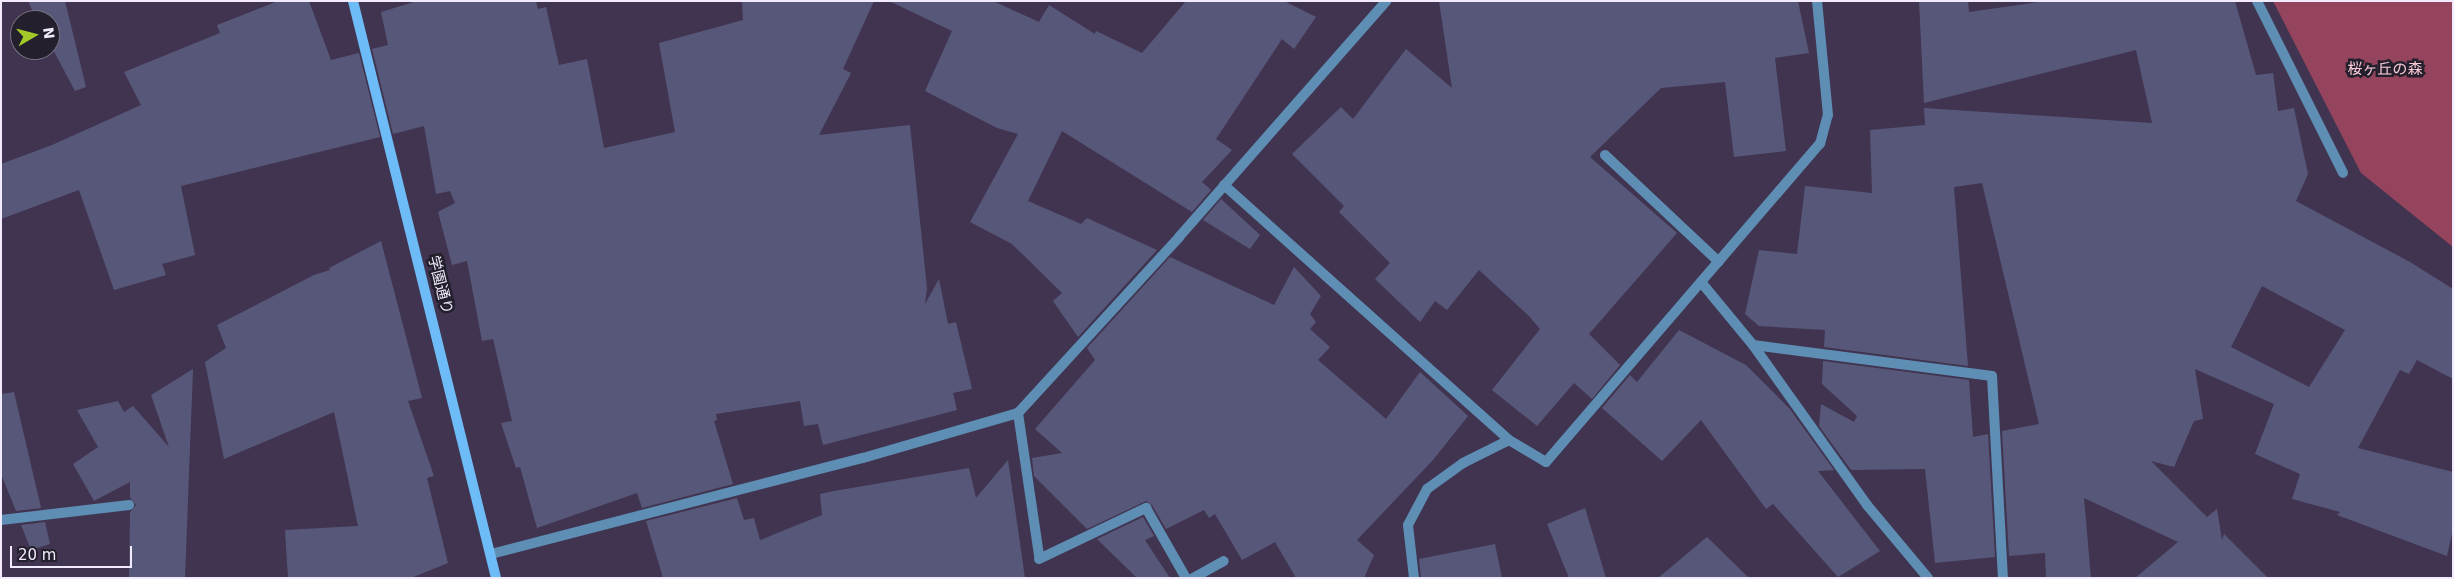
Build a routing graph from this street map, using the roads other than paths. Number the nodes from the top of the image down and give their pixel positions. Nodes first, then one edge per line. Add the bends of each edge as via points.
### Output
1 (353, 1) edge
2 (1386, 1) edge
3 (1817, 1) edge
4 (2257, 1) edge
5 (1605, 155) dead end
6 (2343, 173) dead end
7 (1224, 185) junction
8 (1719, 262) junction
9 (1701, 282) junction
10 (1753, 345) junction
11 (1018, 413) junction
12 (1509, 440) junction
13 (129, 505) dead end
14 (1, 520) edge
15 (490, 554) junction
16 (1224, 561) dead end
17 (496, 578) edge
18 (1186, 578) edge
19 (1193, 578) edge
20 (1414, 578) edge
21 (1928, 578) edge
22 (2003, 578) edge

1 - 15 street, 学園通り
2 - 7 street
3 - 8 street via 1828,115 1820,144
4 - 6 street
5 - 8 street
7 - 11 street
7 - 12 street
8 - 9 street
9 - 10 street
9 - 12 street via 1546,462
10 - 21 street via 1867,505
10 - 22 street via 1992,376
11 - 15 street via 863,458
11 - 18 street via 1039,557 1146,508
12 - 20 street via 1462,462 1427,490 1408,525
13 - 14 street
15 - 17 street, 学園通り
16 - 19 street

